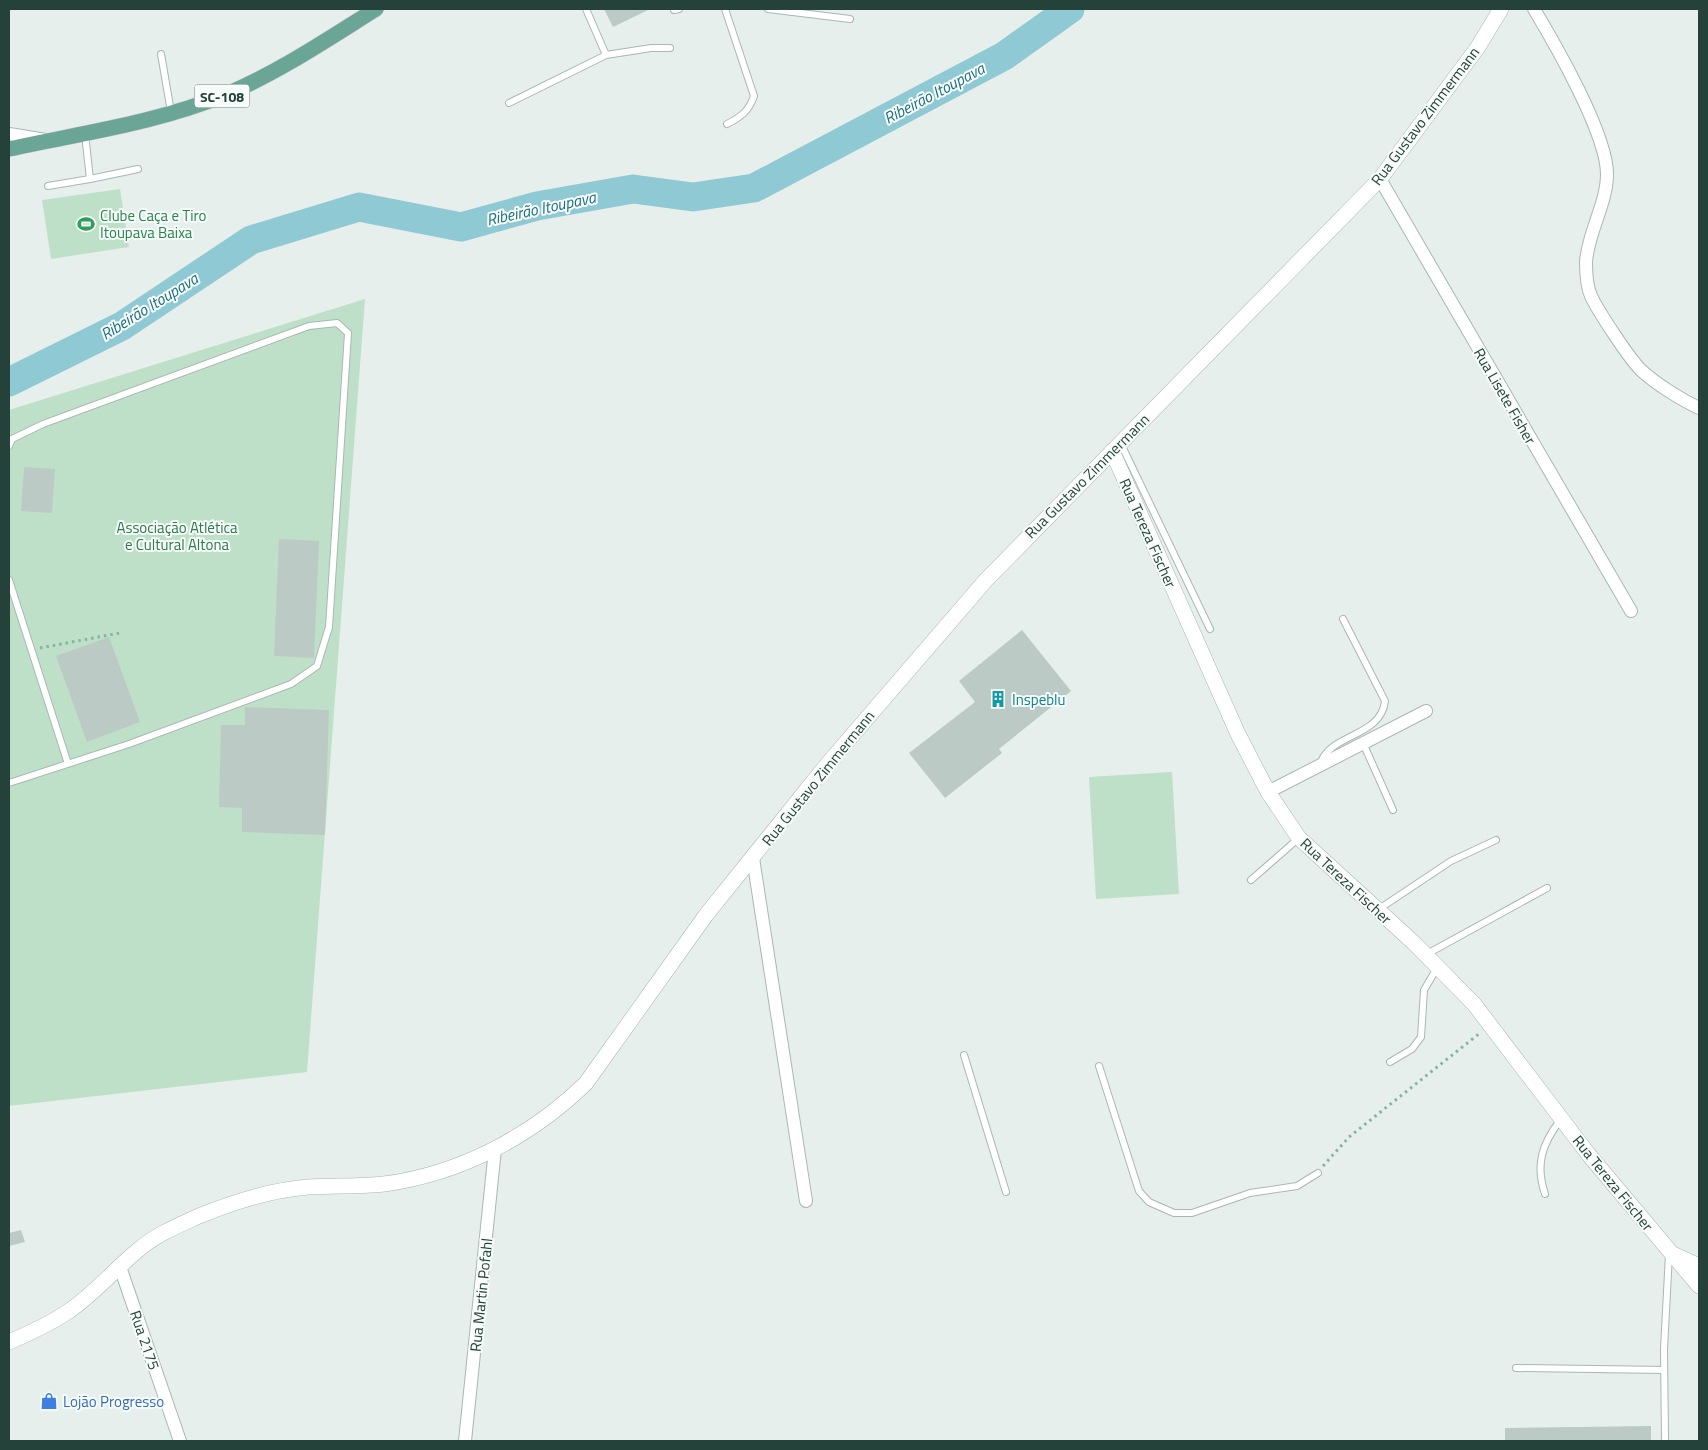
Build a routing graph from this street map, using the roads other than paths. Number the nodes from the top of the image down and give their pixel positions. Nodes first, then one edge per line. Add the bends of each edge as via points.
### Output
1 (376, 9) edge
2 (586, 9) edge
3 (725, 9) edge
4 (768, 9) edge
5 (1501, 9) edge
6 (1534, 9) edge
7 (850, 19) dead end
8 (670, 48) dead end
9 (161, 54) dead end
10 (606, 55) junction
11 (509, 103) dead end
12 (172, 112) junction
13 (727, 124) dead end
14 (9, 134) edge
15 (84, 134) junction
16 (51, 140) junction
17 (9, 149) edge
18 (138, 169) dead end
19 (90, 179) junction
20 (1380, 180) junction
21 (48, 186) dead end
22 (1699, 408) edge
23 (9, 446) edge
24 (1116, 447) junction
25 (9, 580) edge
26 (1631, 612) dead end
27 (1343, 619) dead end
28 (1210, 629) dead end
29 (1426, 711) dead end
30 (1363, 744) junction
31 (68, 764) junction
32 (1319, 766) junction
33 (9, 783) edge
34 (1268, 792) junction
35 (1393, 810) dead end
36 (1299, 838) junction
37 (1496, 840) dead end
38 (752, 858) junction
39 (1251, 880) dead end
40 (1546, 888) dead end
41 (1378, 910) junction
42 (1426, 955) junction
43 (1438, 967) junction
44 (964, 1055) dead end
45 (1390, 1062) dead end
46 (1099, 1066) dead end
47 (1562, 1118) junction
48 (495, 1149) junction
49 (1318, 1173) road end
50 (1006, 1192) dead end
51 (1545, 1194) dead end
52 (806, 1201) dead end
53 (1669, 1252) junction
54 (1699, 1266) edge
55 (120, 1267) junction
56 (1699, 1286) edge
57 (9, 1342) edge
58 (1516, 1368) dead end
59 (1664, 1370) junction
60 (180, 1441) edge
61 (465, 1441) edge
62 (1665, 1441) edge

1 - 12 main road, SC-108 via 227,94
2 - 10 lane
3 - 13 lane via 754,96 750,108
4 - 7 lane
5 - 20 street, Rua Gustavo Zimmermann via 1478,47
6 - 22 street via 1601,144 1607,174 1587,252 1590,294 1642,371
8 - 10 lane
9 - 12 lane
10 - 11 lane
12 - 15 main road, SC-108
14 - 16 street
15 - 16 main road, SC-108
15 - 19 lane
16 - 17 main road, SC-108
18 - 19 lane
19 - 21 lane
20 - 24 street, Rua Gustavo Zimmermann
20 - 26 street, Rua Lisete Fisher
23 - 31 lane via 12,439 43,424 309,326 336,323 348,333 329,627 317,666 291,684
24 - 28 lane
24 - 34 street, Rua Tereza Fischer via 1238,734
24 - 38 street, Rua Gustavo Zimmermann via 986,580 825,766
25 - 31 lane
27 - 32 lane via 1385,701 1384,710 1378,721 1328,752
29 - 30 street
30 - 32 street
30 - 35 lane
31 - 33 lane
32 - 34 street
34 - 36 street, Rua Tereza Fischer
36 - 39 lane
36 - 41 street, Rua Tereza Fischer
37 - 41 lane via 1451,861
38 - 48 street, Rua Gustavo Zimmermann via 706,916 586,1083 548,1117
38 - 52 street
40 - 42 lane
41 - 42 street, Rua Tereza Fischer
42 - 43 street, Rua Tereza Fischer
43 - 45 lane via 1424,990 1421,1037 1412,1048
43 - 47 street, Rua Tereza Fischer via 1474,1004
44 - 50 lane
46 - 49 lane via 1139,1191 1149,1202 1174,1213 1192,1213 1250,1193 1297,1186
47 - 51 lane via 1545,1144 1540,1162 1540,1179
47 - 53 street, Rua Tereza Fischer via 1588,1155
48 - 55 street, Rua Gustavo Zimmermann via 431,1173 384,1184 306,1187 249,1199 160,1234
48 - 61 street, Rua Martin Pofahl
53 - 54 street, Rua Tereza Fischer
53 - 56 street, Rua Tereza Fischer
53 - 59 lane
55 - 57 street, Rua Gustavo Zimmermann via 70,1310 43,1327
55 - 60 street, Rua 2175
58 - 59 lane
59 - 62 lane

